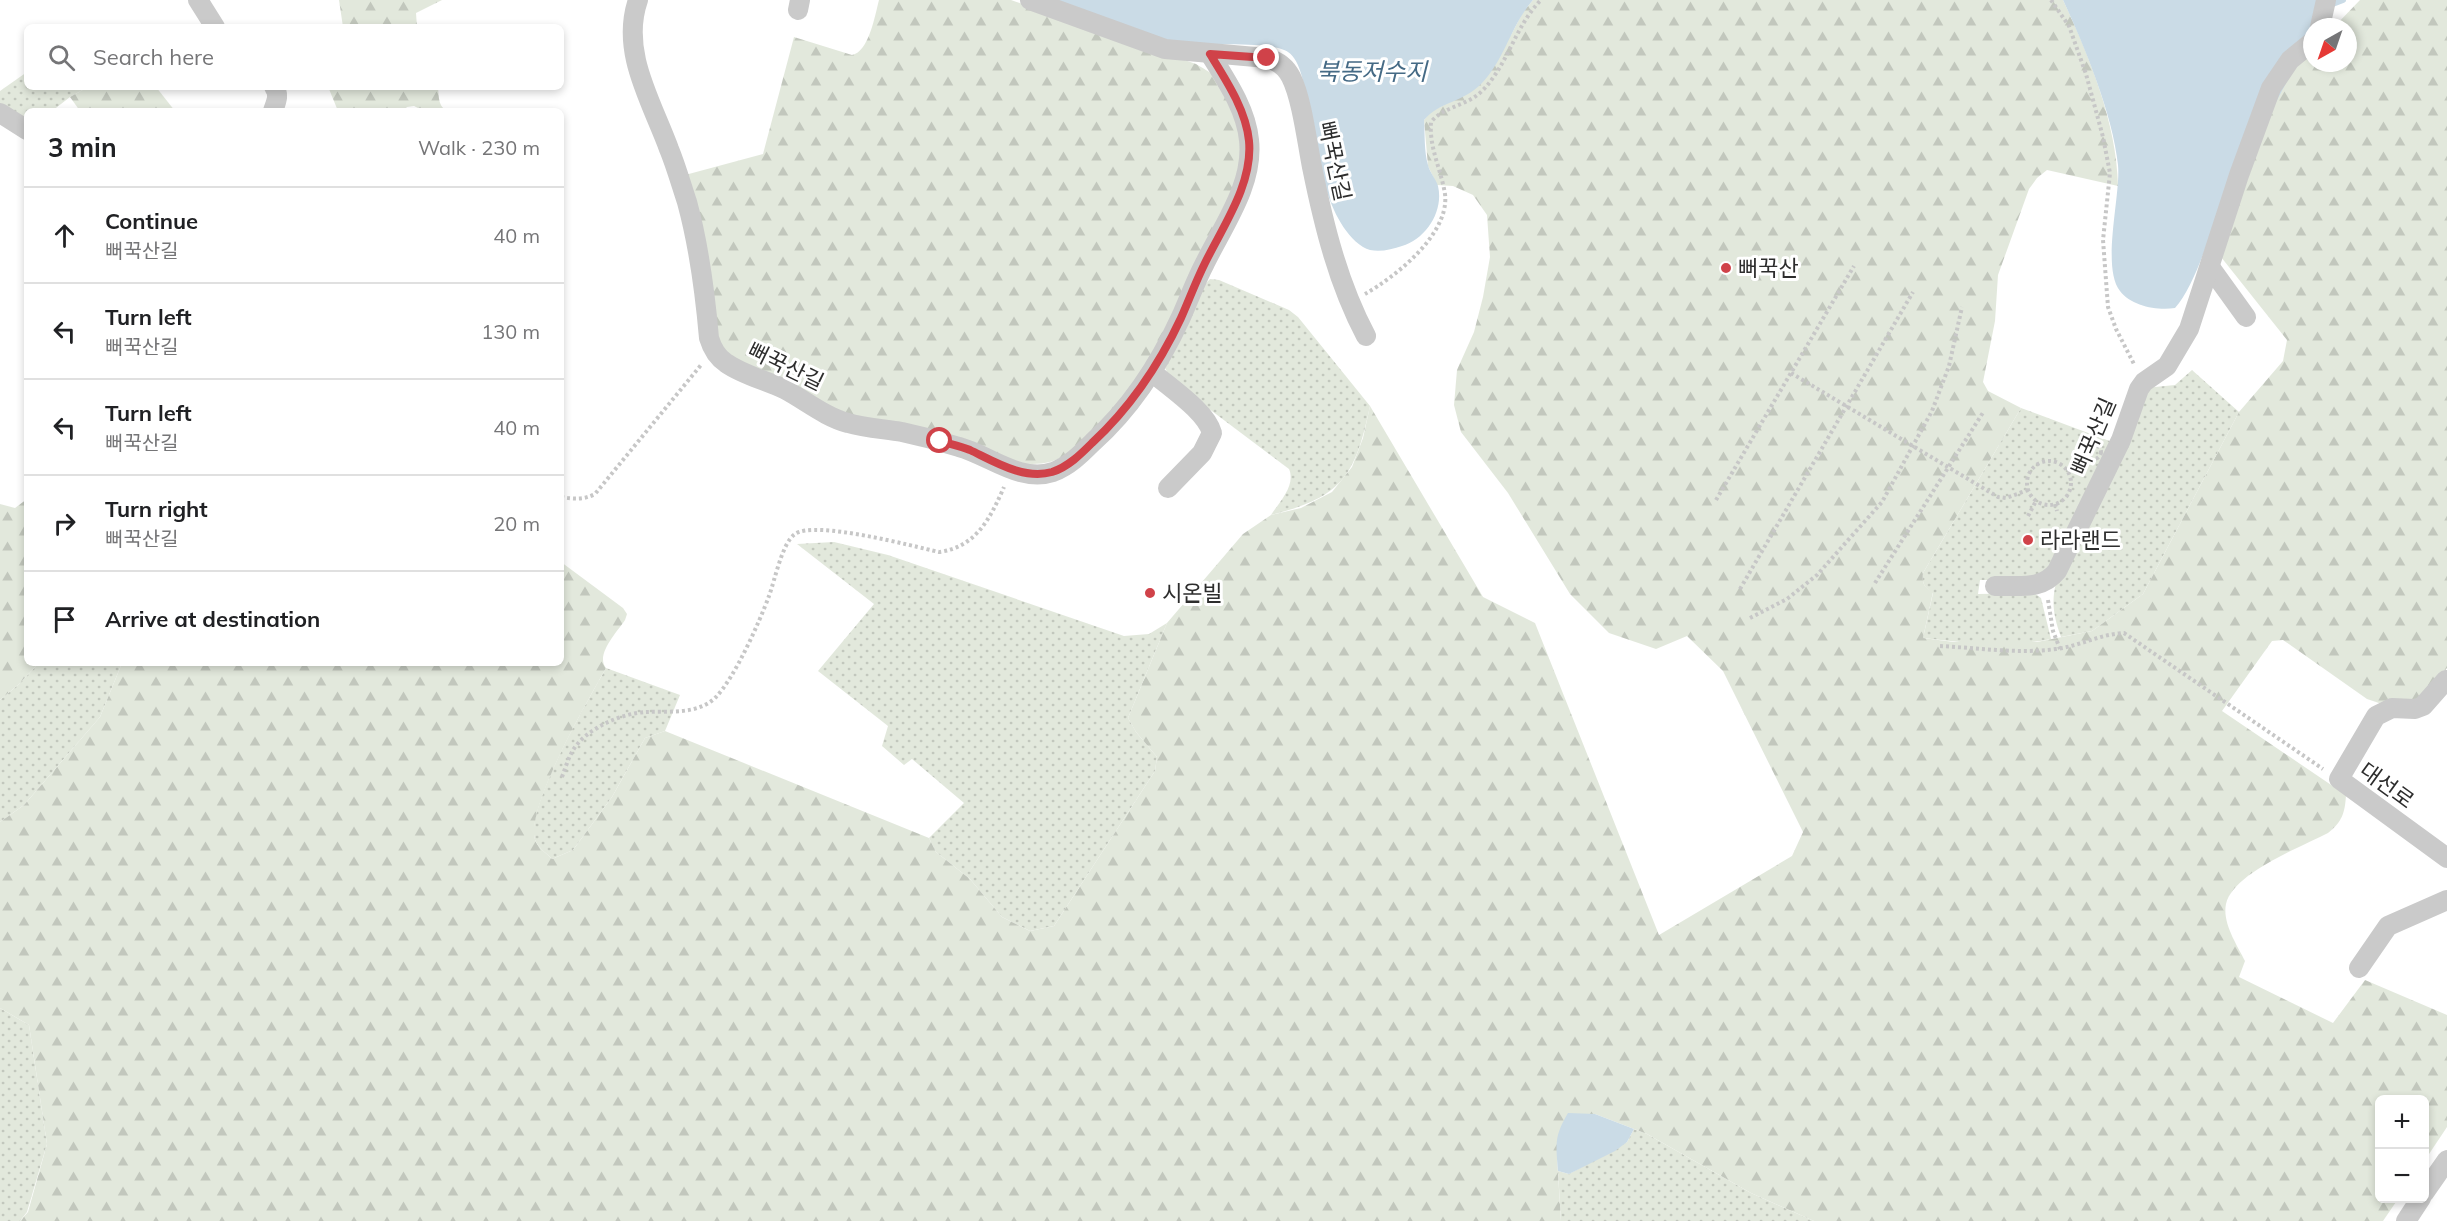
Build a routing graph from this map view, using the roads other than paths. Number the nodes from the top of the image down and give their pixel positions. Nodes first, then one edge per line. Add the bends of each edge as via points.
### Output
1 (198, 0) edge
2 (638, 0) edge
3 (1030, 0) edge
4 (2326, 0) edge
5 (2322, 18) edge
6 (213, 24) edge
7 (2303, 49) edge
8 (1210, 54) junction
9 (276, 90) edge
10 (274, 108) edge
11 (0, 113) edge
12 (24, 128) edge
13 (2210, 267) junction
14 (2246, 317) dead end
15 (1366, 336) dead end
16 (1152, 372) junction
17 (1168, 488) dead end
18 (1995, 586) dead end
19 (2446, 680) edge
20 (2447, 858) edge
21 (2447, 900) edge
22 (2359, 968) dead end
23 (2447, 1160) edge
24 (2429, 1186) edge
25 (2418, 1203) edge
26 (2406, 1221) edge

1 - 6 street
2 - 16 street, 뻐꾹산길 via 632,27 640,79 686,200 699,254 709,338 715,353 727,364 848,423 940,441 968,449 1012,470 1034,474 1052,472 1072,462 1137,396
3 - 8 street, 뻐꾹산길 via 1165,50
4 - 5 street
7 - 13 street, 뻐꾹산길 via 2290,60 2271,88
8 - 15 street, 뻐꾹산길 via 1267,58 1277,61 1292,78 1338,274
8 - 16 street, 뻐꾹산길 via 1244,121 1248,160 1231,213
9 - 10 street
11 - 12 street
13 - 14 street
13 - 18 street, 뻐꾹산길 via 2179,348 2167,366 2139,388 2121,440 2057,571 2042,585
16 - 17 street via 1202,415 1212,433 1202,453
19 - 20 street, 대선로 via 2415,710 2392,708 2376,716 2339,779
21 - 22 street via 2388,926
23 - 24 street
25 - 26 street

